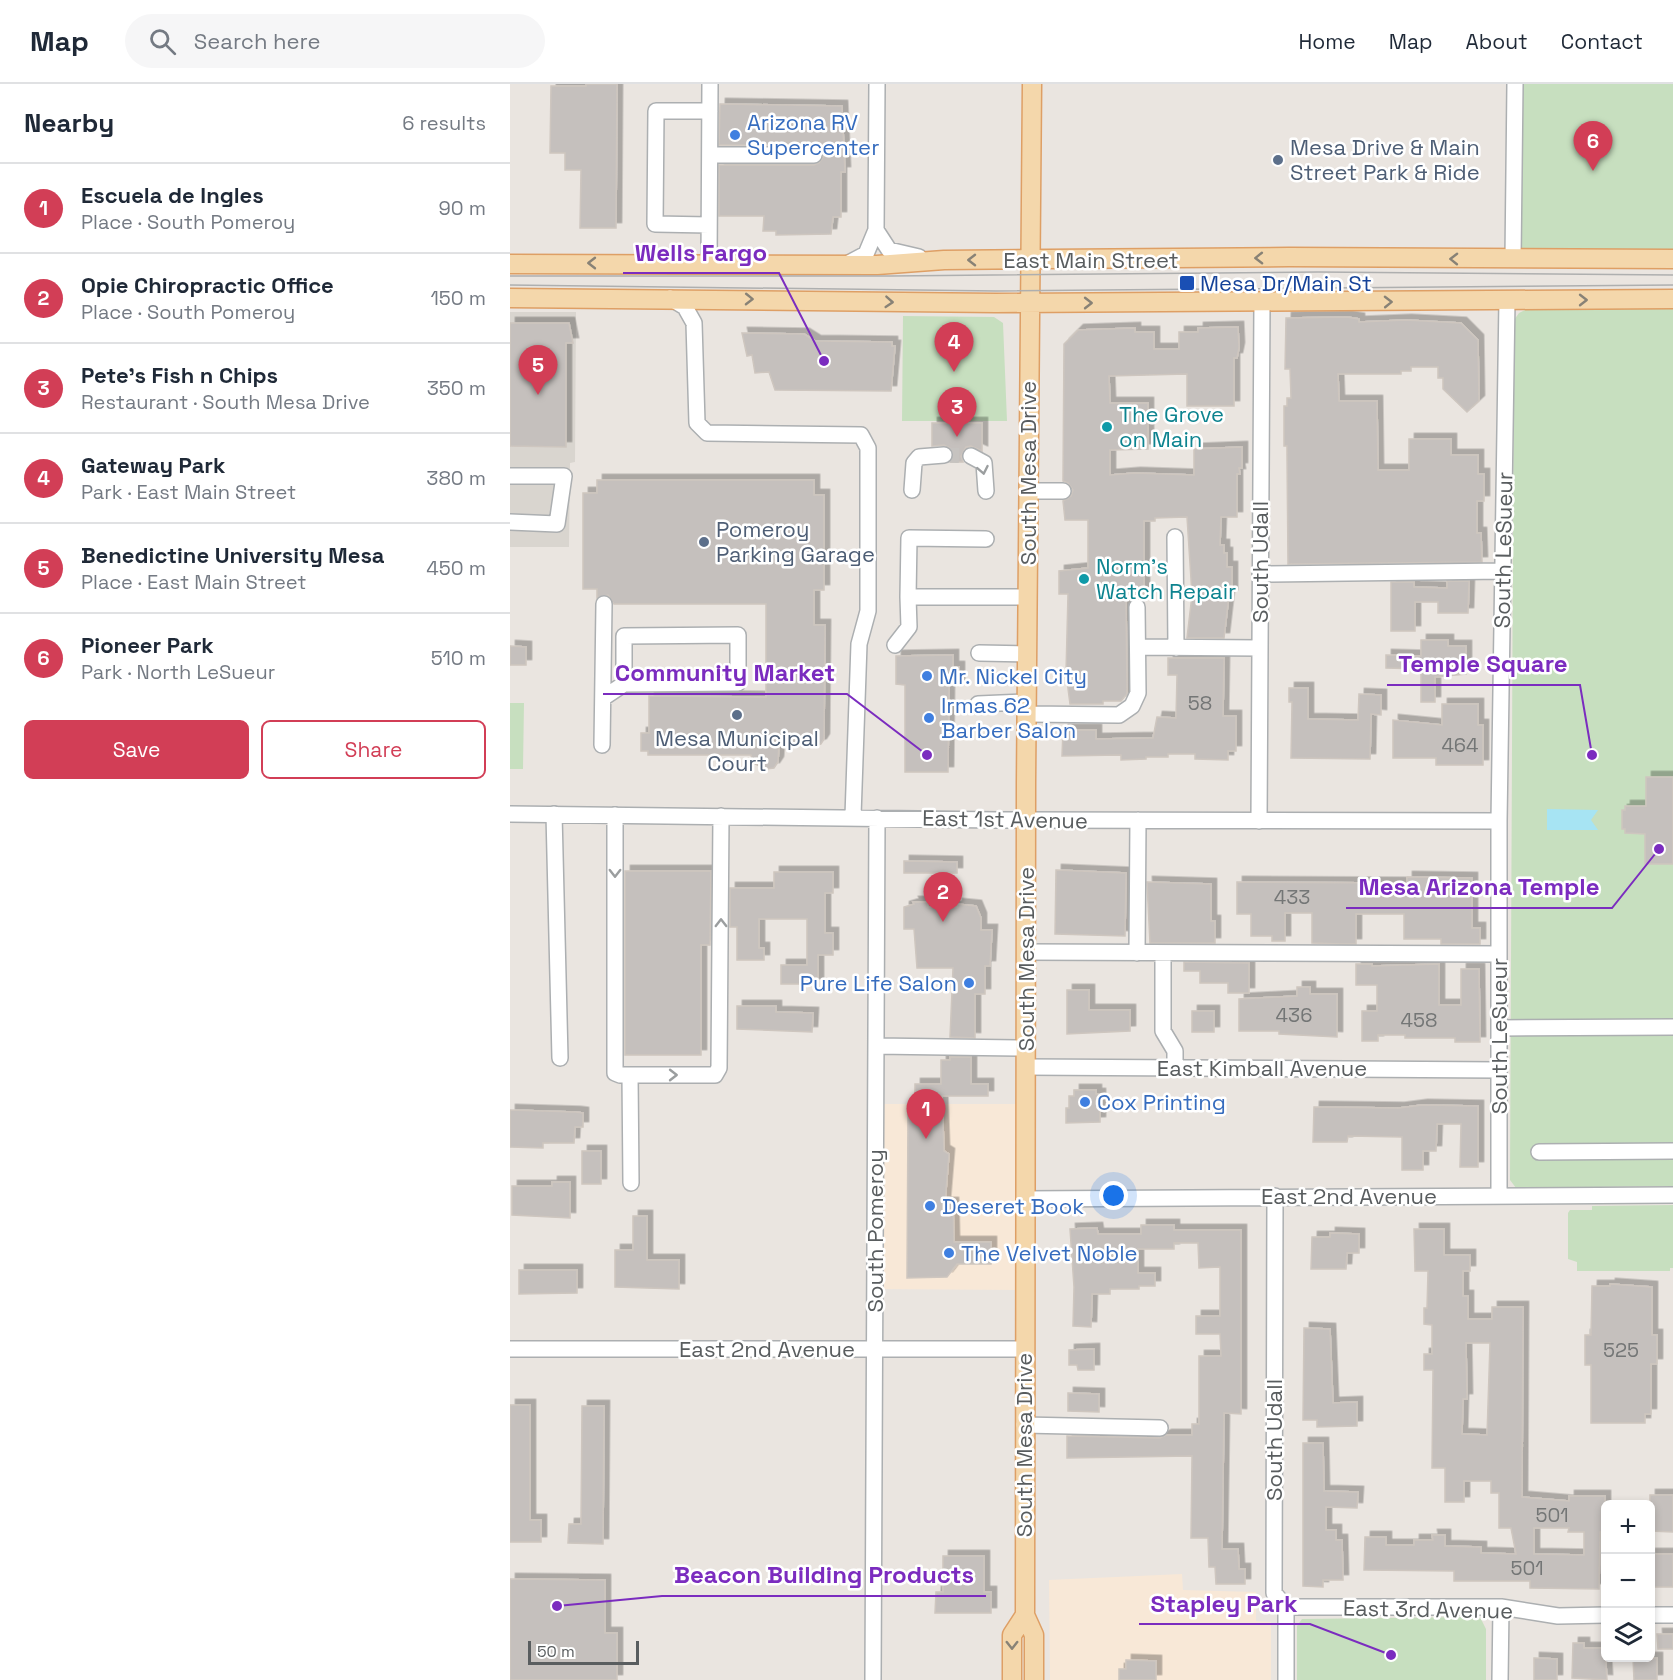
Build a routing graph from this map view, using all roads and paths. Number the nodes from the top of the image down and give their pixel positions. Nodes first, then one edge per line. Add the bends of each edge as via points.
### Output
1 (710, 84) edge
2 (877, 84) edge
3 (1032, 84) edge
4 (1515, 84) edge
5 (710, 111) junction
6 (710, 155) junction
7 (814, 155) dead end
8 (709, 225) junction
9 (876, 230) junction
10 (1513, 259) junction
11 (1673, 259) edge
12 (944, 260) junction
13 (1031, 260) junction
14 (510, 264) edge
15 (709, 264) junction
16 (847, 265) junction
17 (510, 298) edge
18 (670, 298) junction
19 (722, 299) junction
20 (1673, 299) edge
21 (1507, 300) junction
22 (1029, 303) junction
23 (1262, 303) junction
24 (694, 323) junction
25 (944, 455) tunnel mouth
26 (971, 456) dead end
27 (510, 476) edge
28 (912, 490) dead end
29 (1063, 490) dead end
30 (986, 491) dead end
31 (1029, 491) junction
32 (510, 522) edge
33 (1175, 537) dead end
34 (986, 539) dead end
35 (1503, 571) junction
36 (1260, 574) junction
37 (908, 597) junction
38 (1028, 597) junction
39 (604, 604) dead end
40 (1137, 607) dead end
41 (895, 645) dead end
42 (1138, 647) junction
43 (1176, 648) junction
44 (1259, 648) junction
45 (979, 653) dead end
46 (1028, 654) junction
47 (624, 684) junction
48 (603, 698) junction
49 (978, 704) dead end
50 (1028, 708) junction
51 (602, 745) dead end
52 (510, 814) edge
53 (554, 814) junction
54 (615, 815) junction
55 (721, 816) junction
56 (853, 816) junction
57 (877, 818) junction
58 (1027, 820) junction
59 (1138, 820) junction
60 (1259, 821) junction
61 (1499, 821) junction
62 (1026, 952) junction
63 (1137, 952) junction
64 (1163, 953) junction
65 (1499, 954) junction
66 (1499, 1028) junction
67 (1673, 1028) edge
68 (876, 1047) junction
69 (1026, 1048) junction
70 (560, 1058) dead end
71 (1026, 1067) junction
72 (1175, 1068) junction
73 (1499, 1070) junction
74 (630, 1075) junction
75 (1673, 1151) edge
76 (1539, 1152) dead end
77 (631, 1183) dead end
78 (1499, 1195) junction
79 (1673, 1195) edge
80 (1275, 1196) junction
81 (1025, 1199) junction
82 (510, 1349) edge
83 (875, 1349) junction
84 (1024, 1349) junction
85 (1024, 1425) junction
86 (1160, 1428) dead end
87 (1286, 1607) junction
88 (1501, 1607) junction
89 (1025, 1615) junction
90 (1601, 1616) edge
91 (1655, 1616) edge
92 (1673, 1616) edge
93 (873, 1680) edge
94 (1012, 1680) edge
95 (1034, 1680) edge
96 (1286, 1680) edge
97 (1500, 1680) edge

1 - 5 street
2 - 9 street
3 - 13 main road, South Mesa Drive
4 - 10 street
5 - 6 street
5 - 8 street via 656,111 656,224
6 - 7 street
6 - 8 street
8 - 15 street
9 - 12 street via 884,245 897,254
9 - 16 street via 866,255
10 - 11 main road, East Main Street
10 -> 13 main road, East Main Street
13 -> 12 main road, East Main Street
12 - 16 main road, East Main Street
13 - 22 main road, South Mesa Drive
15 -> 14 main road, East Main Street
15 - 16 main road, East Main Street
17 - 18 main road, East Main Street
18 - 19 main road, East Main Street
18 - 24 street via 685,307
19 -> 22 main road, East Main Street
19 - 24 street via 704,306
21 -> 20 main road, East Main Street
23 -> 21 main road, East Main Street
21 - 35 street, South LeSueur
22 -> 23 main road, East Main Street
22 - 31 main road, South Mesa Drive
23 - 36 street, South Udall
24 - 56 street via 697,423 707,433 861,435 868,448 868,611 859,644
25 - 28 street via 919,457 914,463
26 -> 30 street via 984,463
27 - 32 street via 564,476 557,524
29 - 31 street
31 - 38 main road, South Mesa Drive
33 - 43 street
34 - 37 street via 909,538
35 - 36 street
35 - 61 street, South LeSueur
36 - 44 street, South Udall
37 - 38 street
37 - 41 street via 909,627
38 - 46 main road, South Mesa Drive
39 - 48 street
40 - 42 street
42 - 43 street
42 - 50 street via 1138,693 1132,706 1119,714
43 - 44 street
44 - 60 street, South Udall
45 - 46 street
46 - 50 main road, South Mesa Drive
47 - 47 street via 738,683 738,635 624,636
47 - 48 street
48 - 51 street
49 - 50 street
50 - 58 main road, South Mesa Drive
52 - 53 street, East 1st Avenue
53 - 54 street, East 1st Avenue
53 - 70 street
54 - 55 street, East 1st Avenue
54 -> 74 street via 615,1073
55 - 56 street, East 1st Avenue
74 -> 55 street via 715,1075 719,1068
56 - 57 street, East 1st Avenue
57 - 58 street, East 1st Avenue
57 - 68 street, South Pomeroy
58 - 59 street, East 1st Avenue
58 - 62 main road, South Mesa Drive
59 - 60 street, East 1st Avenue
59 - 63 street
60 - 61 street, East 1st Avenue
61 - 65 street, South LeSueur
62 - 63 street
62 - 69 main road, South Mesa Drive
63 - 64 street
64 - 65 street
64 - 72 street via 1163,1031 1175,1051
65 - 66 street, South LeSueur
66 - 67 street
66 - 73 street, South LeSueur
68 - 69 street
68 - 83 street, South Pomeroy
69 - 71 main road, South Mesa Drive
71 - 72 street, East Kimball Avenue
71 - 81 main road, South Mesa Drive
72 - 73 street, East Kimball Avenue
73 - 78 street, South LeSueur
74 - 77 street
75 - 76 street
78 - 79 street, East 2nd Avenue
78 - 80 street, East 2nd Avenue
80 - 81 street, East 2nd Avenue
80 - 87 street, South Udall via 1274,1593
81 - 84 main road, South Mesa Drive
82 - 83 street, East 2nd Avenue
83 - 84 street, East 2nd Avenue
83 - 93 street, South Pomeroy
84 - 85 main road, South Mesa Drive
85 - 86 street
85 - 89 main road, South Mesa Drive
87 - 88 street, East 3rd Avenue
87 - 96 street, South Udall
88 - 90 street, East 3rd Avenue via 1558,1616
88 - 97 street
89 -> 94 main road, South Mesa Drive via 1012,1635
89 - 95 main road, South Mesa Drive via 1034,1635
91 - 92 street

